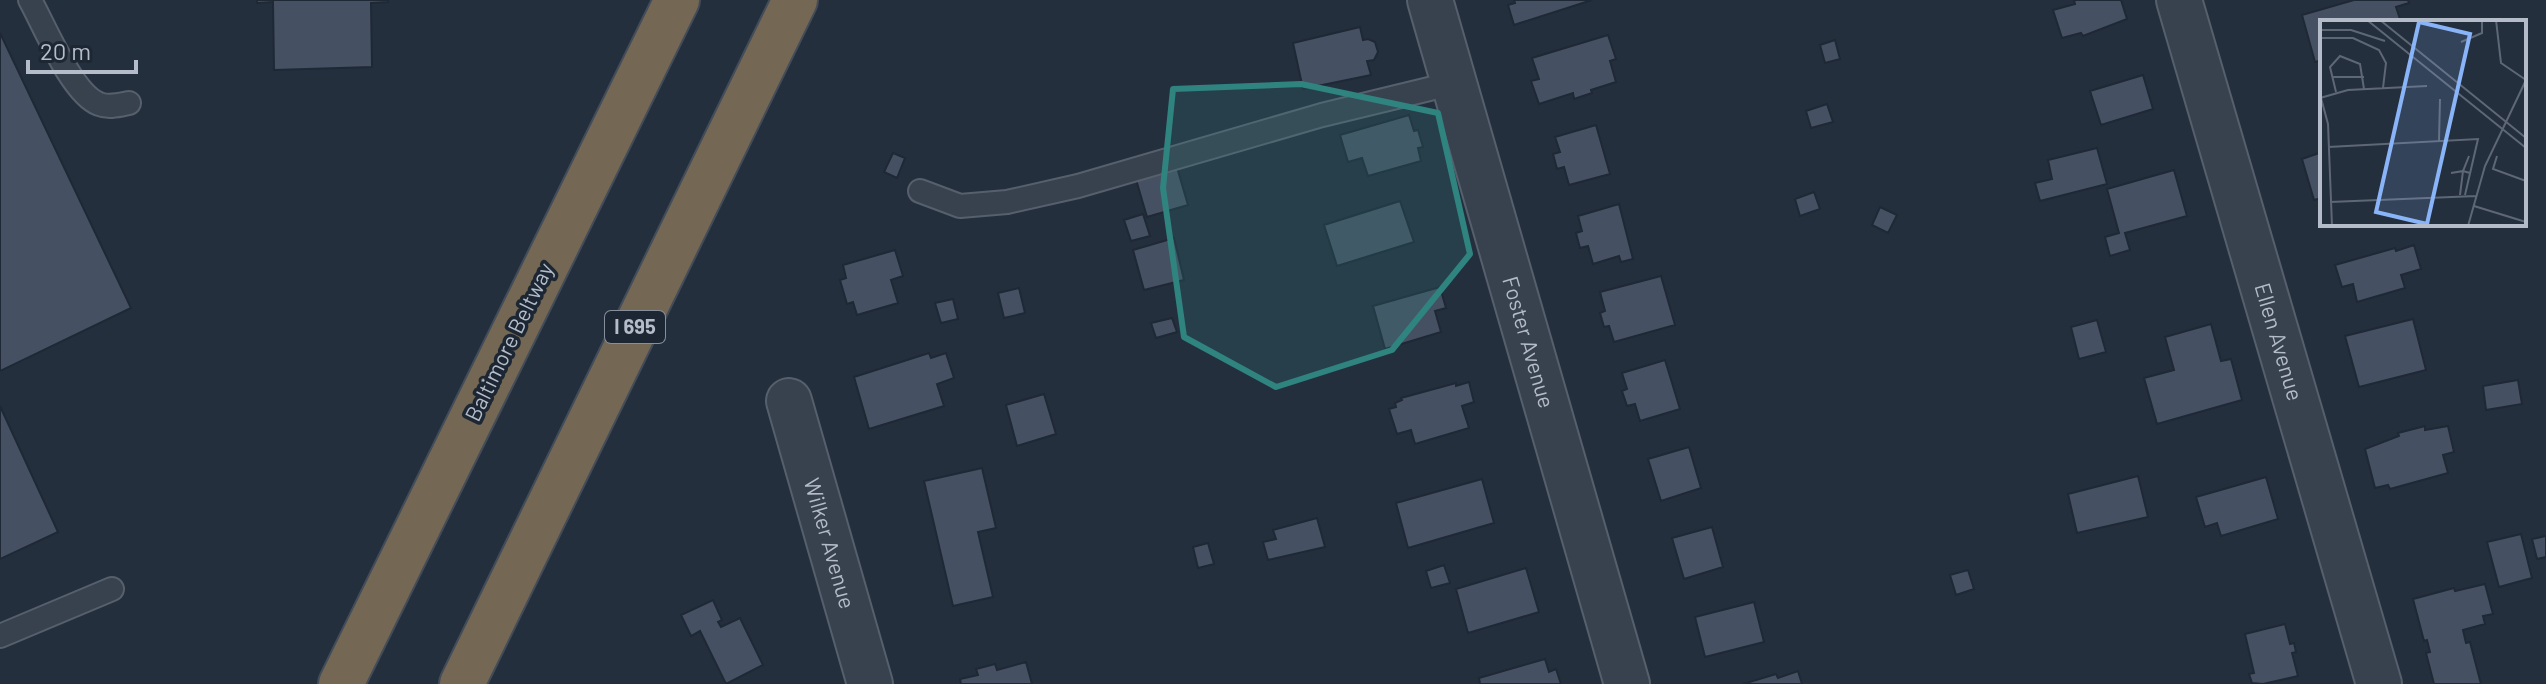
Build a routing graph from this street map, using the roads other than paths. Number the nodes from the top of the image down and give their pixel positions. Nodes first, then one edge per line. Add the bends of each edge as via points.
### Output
1 (30, 0) edge
2 (677, 0) edge
3 (795, 0) edge
4 (1430, 0) edge
5 (2179, 0) edge
6 (1454, 83) junction
7 (129, 103) dead end
8 (920, 191) dead end
9 (789, 401) dead end
10 (112, 589) dead end
11 (0, 636) edge
12 (344, 673) edge
13 (468, 674) edge
14 (870, 684) edge
15 (1627, 684) edge
16 (2379, 684) edge

1 - 7 lane via 78,87 96,103
2 - 12 highway, Baltimore Beltway
3 - 13 highway, I 695
4 - 6 street, Foster Avenue
5 - 16 street, Ellen Avenue
6 - 8 lane via 1007,202 960,206
6 - 15 street, Foster Avenue
9 - 14 street, Wilker Avenue
10 - 11 lane

